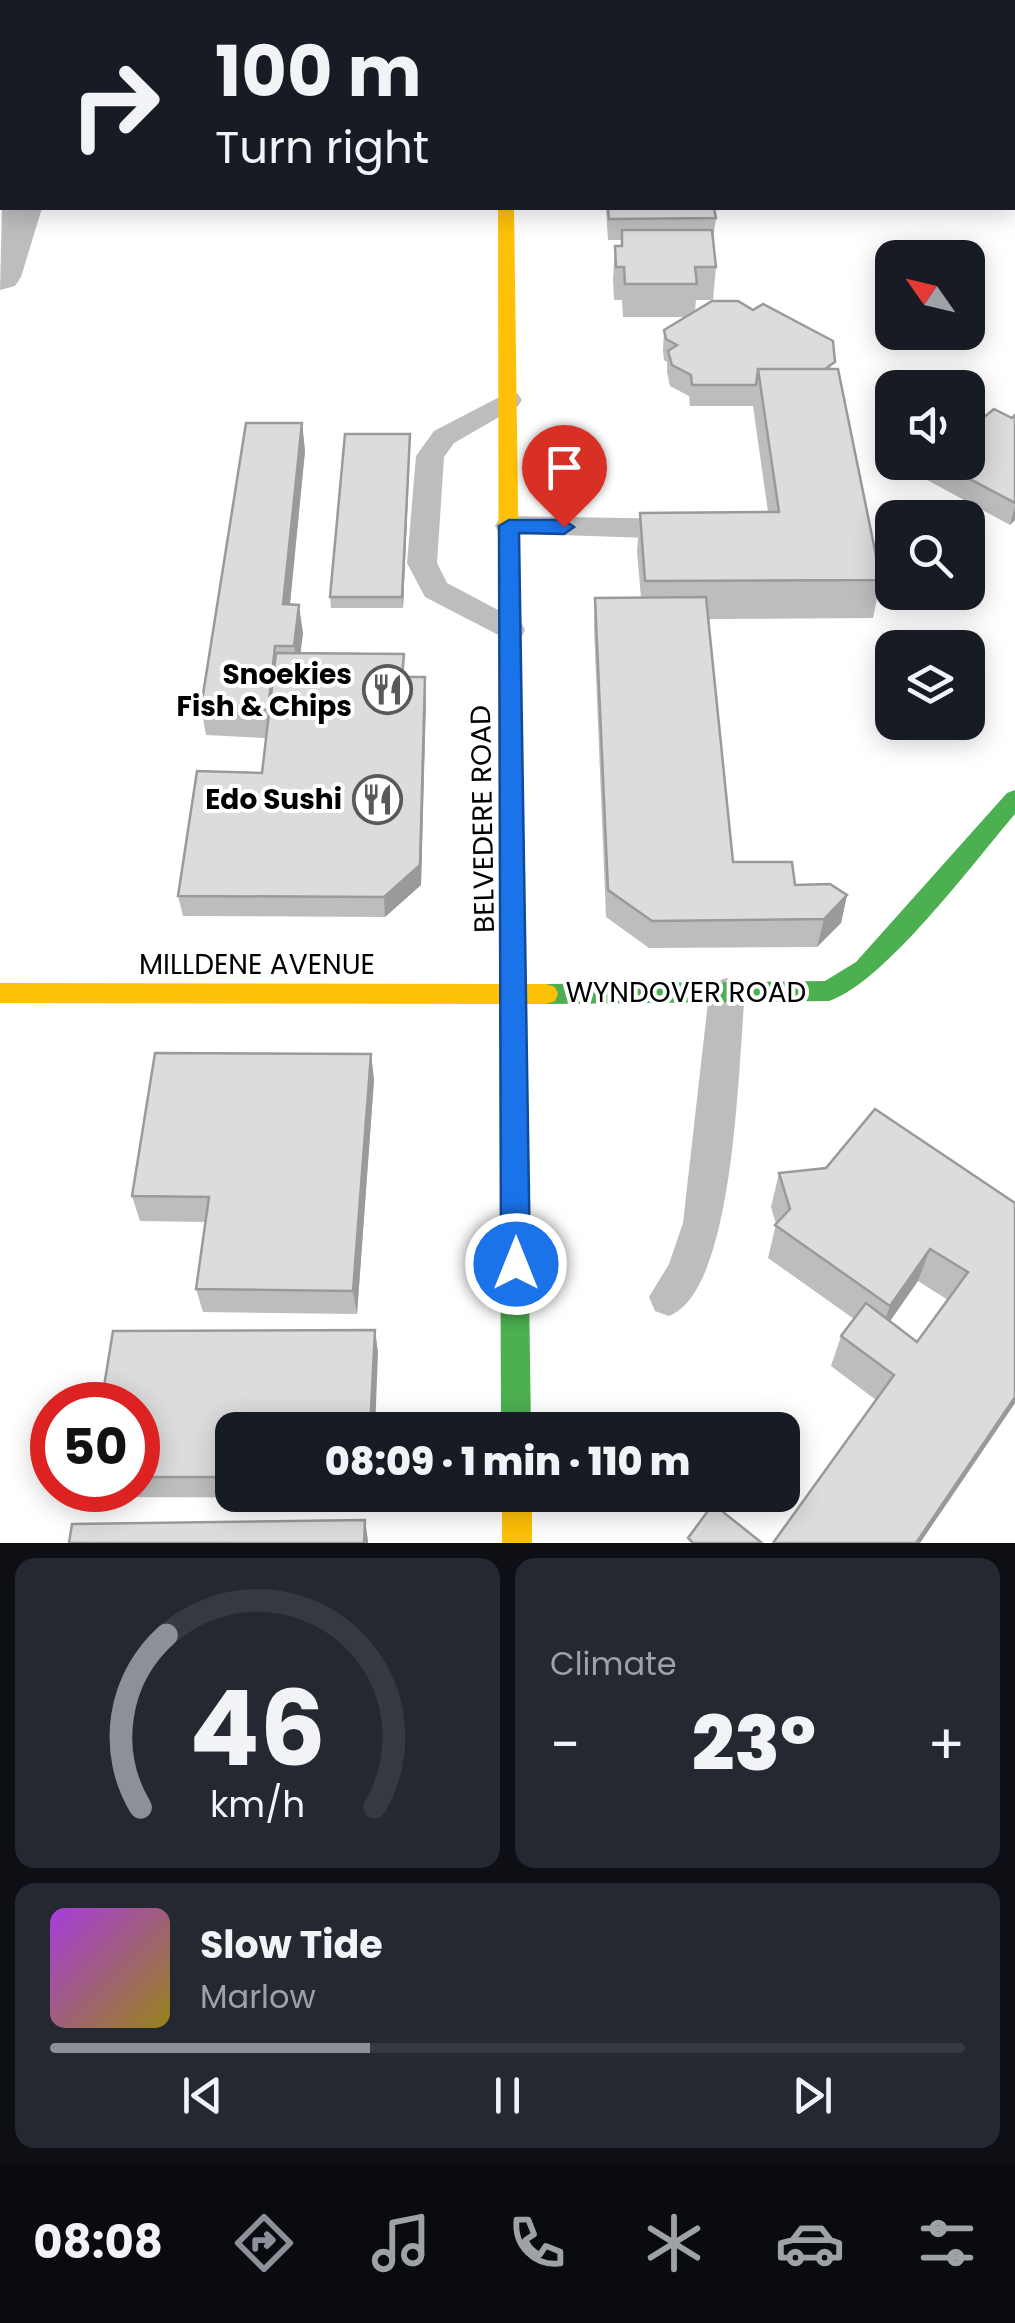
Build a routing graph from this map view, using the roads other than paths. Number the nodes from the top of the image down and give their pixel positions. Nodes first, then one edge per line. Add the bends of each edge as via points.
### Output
1 (21, 210) edge
2 (506, 210) edge
3 (0, 278) edge
4 (509, 400) junction
5 (509, 526) junction
6 (701, 529) edge
7 (510, 630) junction
8 (1015, 799) edge
9 (514, 992) junction
10 (0, 993) edge
11 (727, 993) junction
12 (669, 1297) dead end
13 (516, 1412) edge
14 (517, 1512) edge
15 (517, 1543) edge

1 - 3 street
2 - 4 main road, BELVEDERE ROAD
4 - 5 main road, BELVEDERE ROAD
4 - 7 lane via 444,437 430,456 422,563 434,590
5 - 6 lane
5 - 7 main road, BELVEDERE ROAD
7 - 9 main road, BELVEDERE ROAD
8 - 11 main road, WYNDOVER ROAD via 846,984 800,994
9 - 10 main road, MILLDENE AVENUE
9 - 11 main road, WYNDOVER ROAD
9 - 13 main road, BELVEDERE ROAD
11 - 12 lane via 703,1222 686,1274
14 - 15 main road

